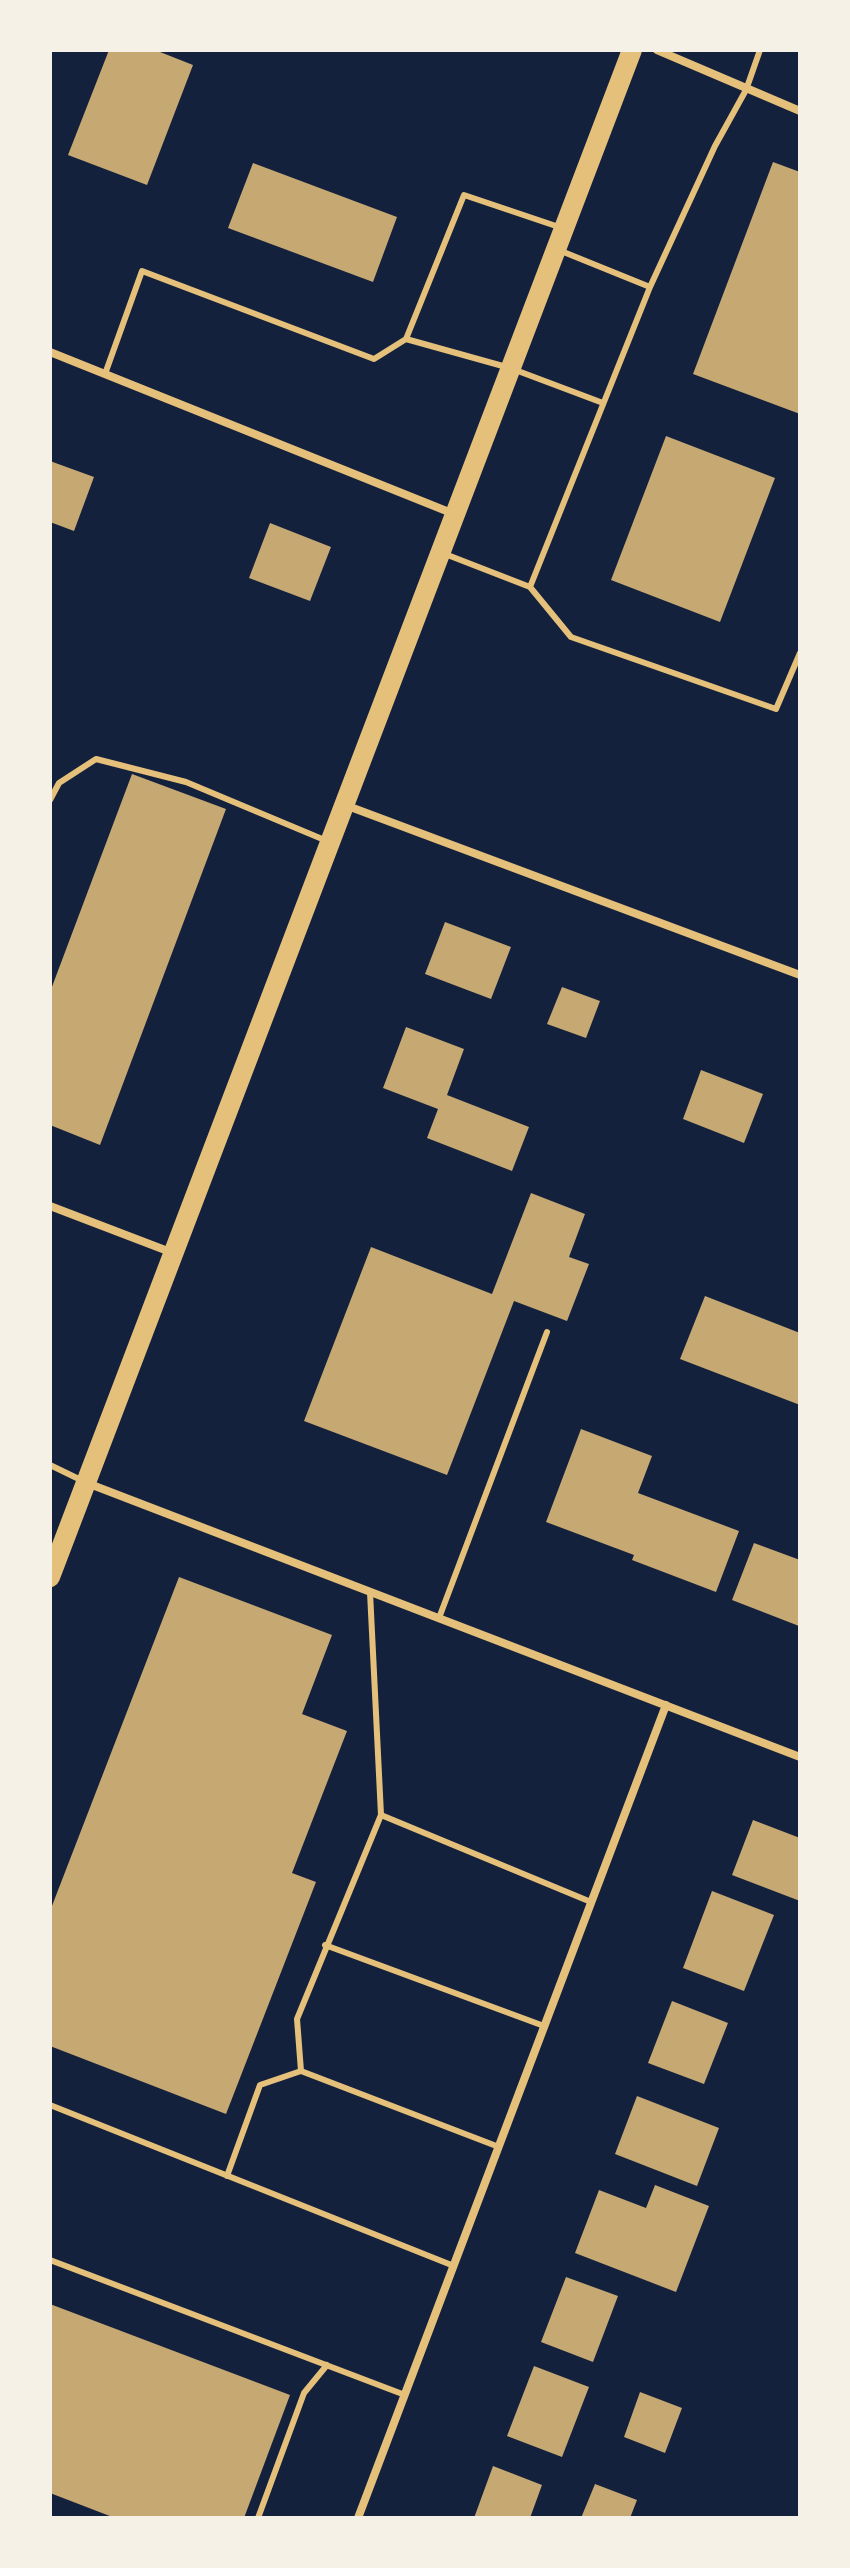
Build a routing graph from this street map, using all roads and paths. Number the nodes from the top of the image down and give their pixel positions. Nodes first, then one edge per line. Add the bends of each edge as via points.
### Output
1 (632, 50) edge
2 (657, 50) edge
3 (760, 50) edge
4 (746, 90) junction
5 (800, 111) edge
6 (562, 228) junction
7 (555, 248) junction
8 (650, 287) junction
9 (406, 339) junction
10 (50, 352) edge
11 (510, 368) junction
12 (105, 374) junction
13 (603, 403) junction
14 (455, 514) junction
15 (441, 552) junction
16 (530, 587) junction
17 (800, 653) edge
18 (50, 800) edge
19 (344, 804) junction
20 (330, 843) junction
21 (800, 975) edge
22 (50, 1206) edge
23 (174, 1253) junction
24 (547, 1332) dead end
25 (50, 1465) edge
26 (86, 1482) junction
27 (50, 1577) edge
28 (370, 1592) junction
29 (439, 1618) junction
30 (666, 1705) junction
31 (800, 1757) edge
32 (381, 1815) junction
33 (591, 1902) junction
34 (325, 1945) junction
35 (544, 2026) junction
36 (301, 2071) junction
37 (50, 2105) edge
38 (499, 2147) junction
39 (227, 2176) junction
40 (50, 2260) edge
41 (454, 2266) junction
42 (327, 2365) junction
43 (405, 2395) junction
44 (258, 2518) edge
45 (358, 2518) edge

1 - 6 main road
2 - 4 street
3 - 4 lane
4 - 5 street
4 - 8 lane
6 - 7 main road
6 - 9 lane via 464,195
7 - 8 lane
7 - 11 main road
8 - 13 lane
9 - 11 lane
9 - 12 lane via 374,359 142,271
10 - 12 street
11 - 13 lane
11 - 14 main road
12 - 14 street
13 - 16 lane
14 - 15 main road
15 - 16 lane
15 - 19 main road
16 - 17 lane via 571,637 776,709
18 - 20 lane via 59,783 96,759 186,782
19 - 20 main road
19 - 21 street
20 - 23 main road
22 - 23 street
23 - 26 main road
24 - 29 lane
25 - 26 lane
26 - 27 main road
26 - 28 street
28 - 29 street
28 - 32 lane
29 - 30 street
30 - 31 street
30 - 33 street
32 - 33 lane
32 - 34 lane
33 - 35 street
34 - 35 lane
34 - 36 lane via 297,2019
35 - 38 street
36 - 38 lane
36 - 39 lane via 260,2085
37 - 39 lane
38 - 41 street
39 - 41 lane
40 - 42 lane
41 - 43 street
42 - 43 lane
42 - 44 lane via 304,2393
43 - 45 street

